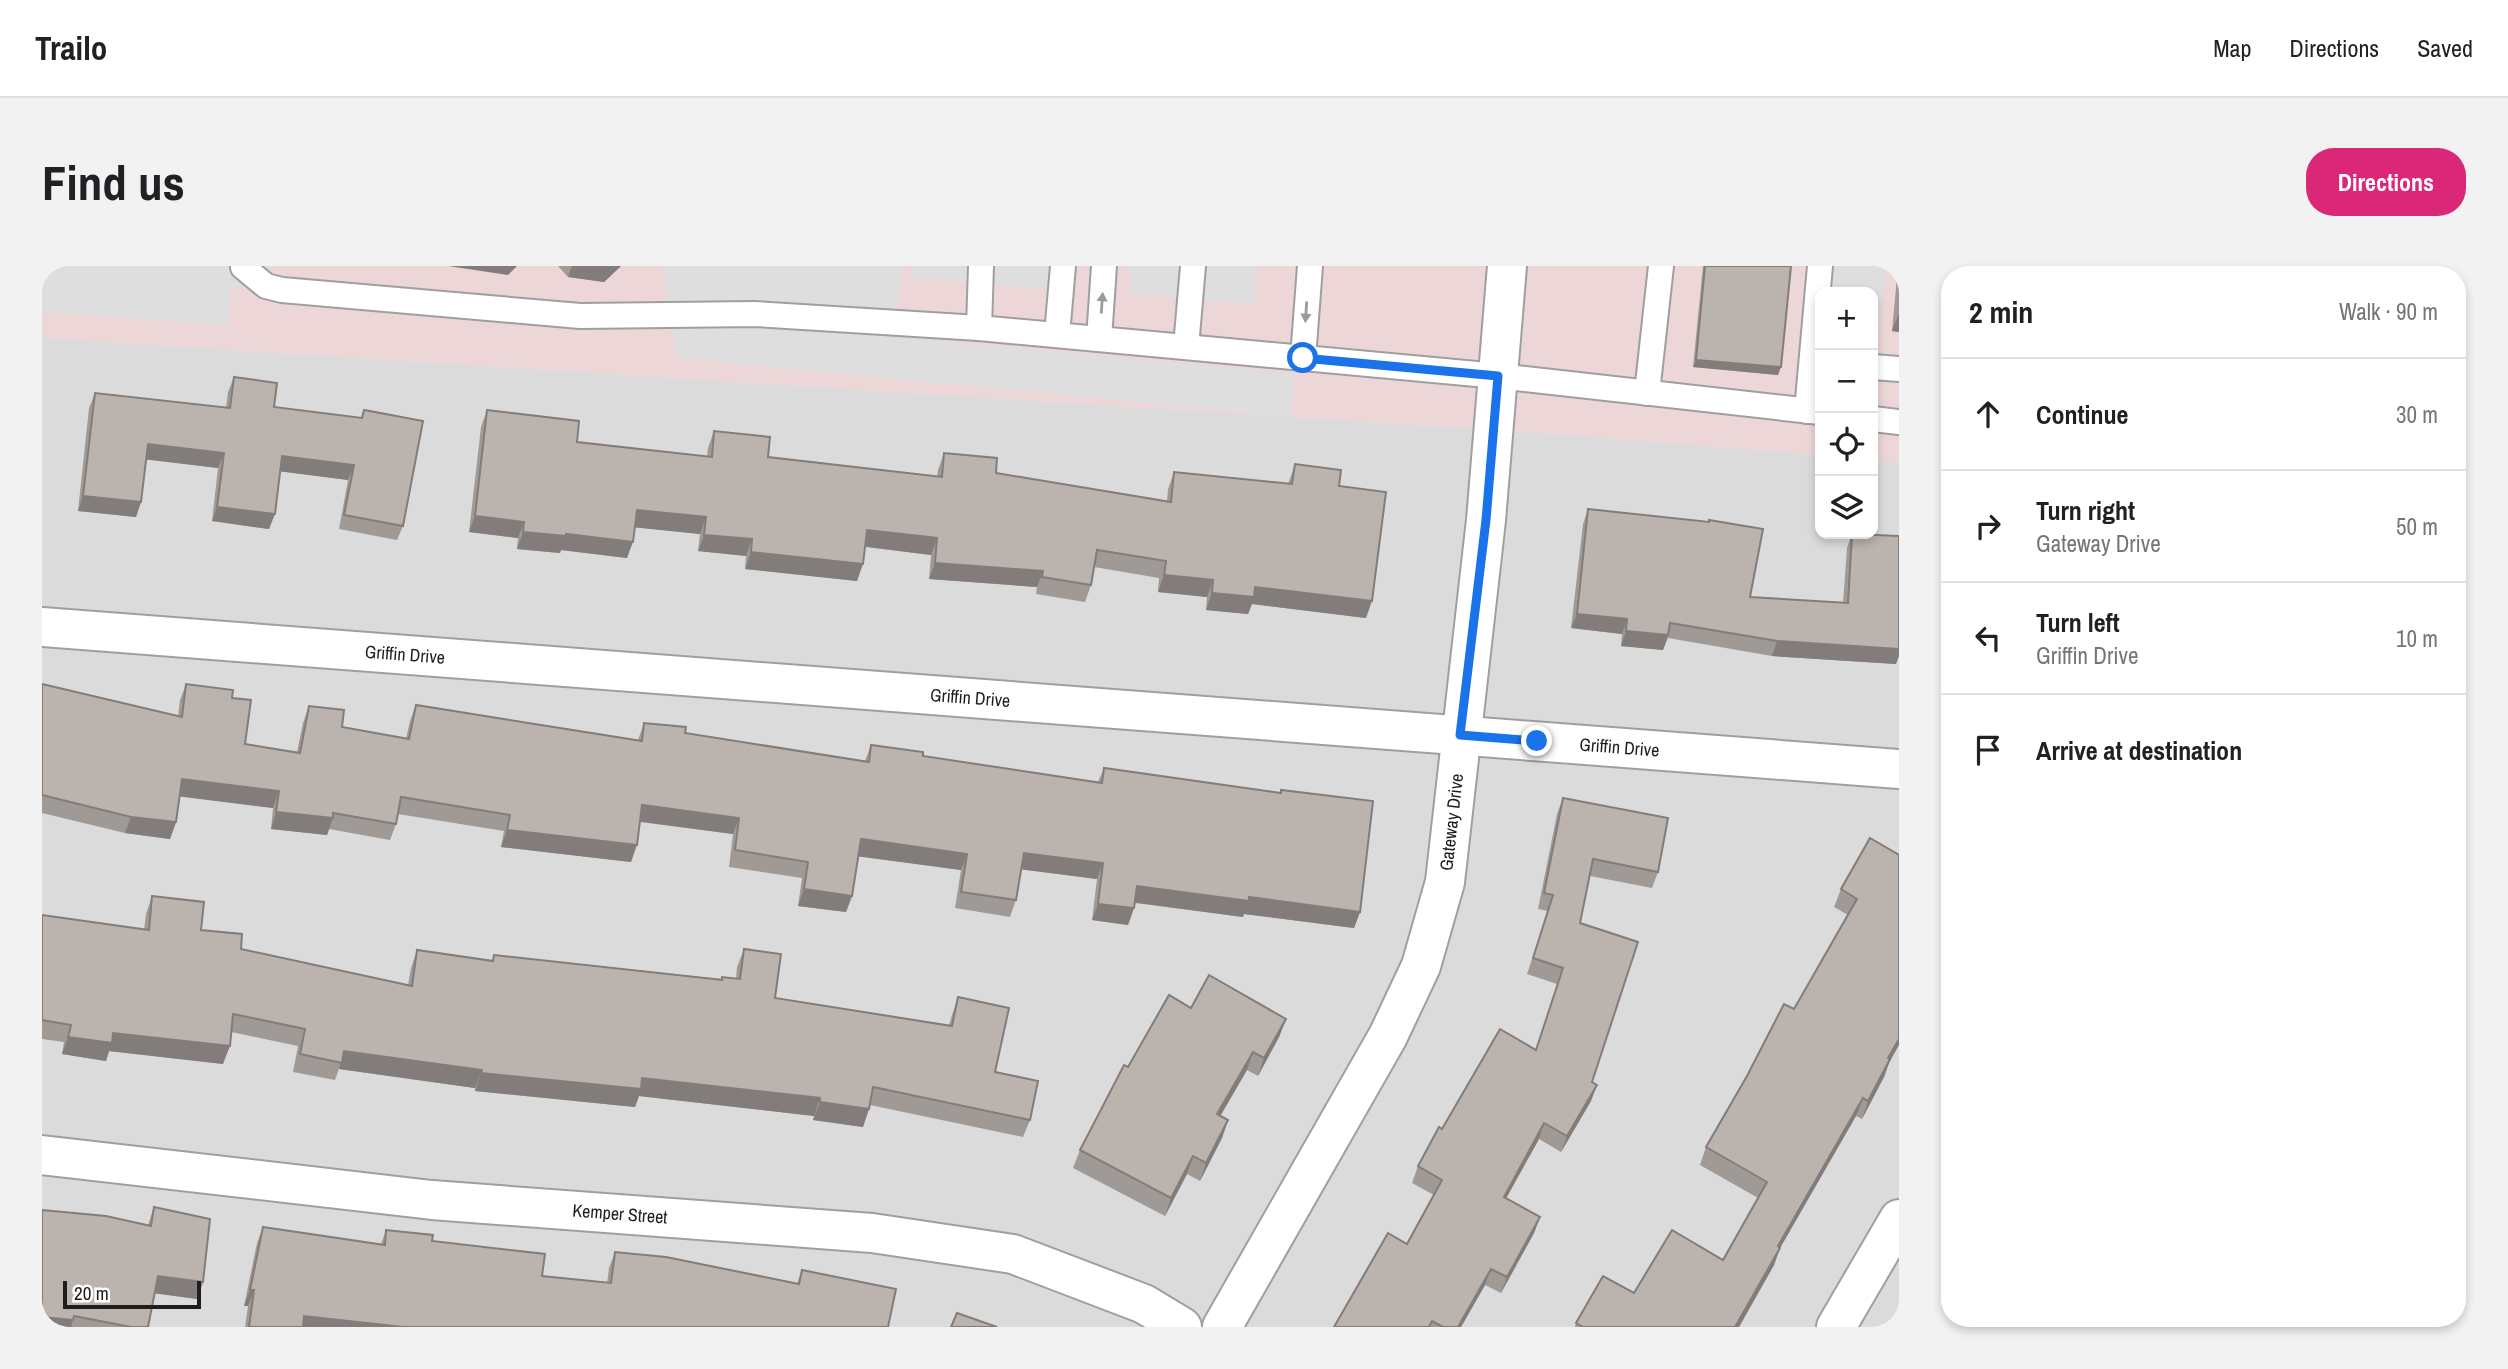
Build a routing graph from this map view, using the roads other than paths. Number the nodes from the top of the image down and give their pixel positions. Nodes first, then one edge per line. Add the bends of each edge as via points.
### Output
1 (237, 266) edge
2 (981, 266) edge
3 (1063, 266) edge
4 (1104, 266) edge
5 (1193, 266) edge
6 (1310, 266) edge
7 (1507, 266) edge
8 (1661, 266) edge
9 (1821, 266) edge
10 (979, 328) junction
11 (1057, 335) junction
12 (1099, 339) junction
13 (1186, 346) junction
14 (1817, 350) edge
15 (1303, 358) junction
16 (1878, 367) edge
17 (1899, 369) edge
18 (1498, 376) junction
19 (1815, 386) edge
20 (1647, 393) junction
21 (1814, 411) edge
22 (1878, 420) edge
23 (1899, 422) edge
24 (42, 627) edge
25 (1460, 735) junction
26 (1899, 769) edge
27 (42, 1155) edge
28 (1899, 1219) edge
29 (1182, 1327) edge
30 (1222, 1327) edge
31 (1836, 1327) edge

1 - 10 lane via 266,286 282,290 580,316 755,314
2 - 10 lane
3 - 11 lane
12 -> 4 lane
5 - 13 lane
6 -> 15 lane
7 - 18 street, Gateway Drive
8 - 20 lane
9 - 14 lane
10 - 11 lane
11 - 12 lane
12 - 13 lane
13 - 15 lane
15 - 18 lane
16 - 17 lane
18 - 20 lane
18 - 25 street, Gateway Drive
19 - 21 lane
20 - 21 lane
22 - 23 lane
24 - 25 street, Griffin Drive
25 - 26 street, Griffin Drive
25 - 30 street, Gateway Drive via 1445,883 1421,966 1388,1035
27 - 29 street, Kemper Street via 432,1200 872,1233 1013,1254 1144,1304
28 - 31 street

